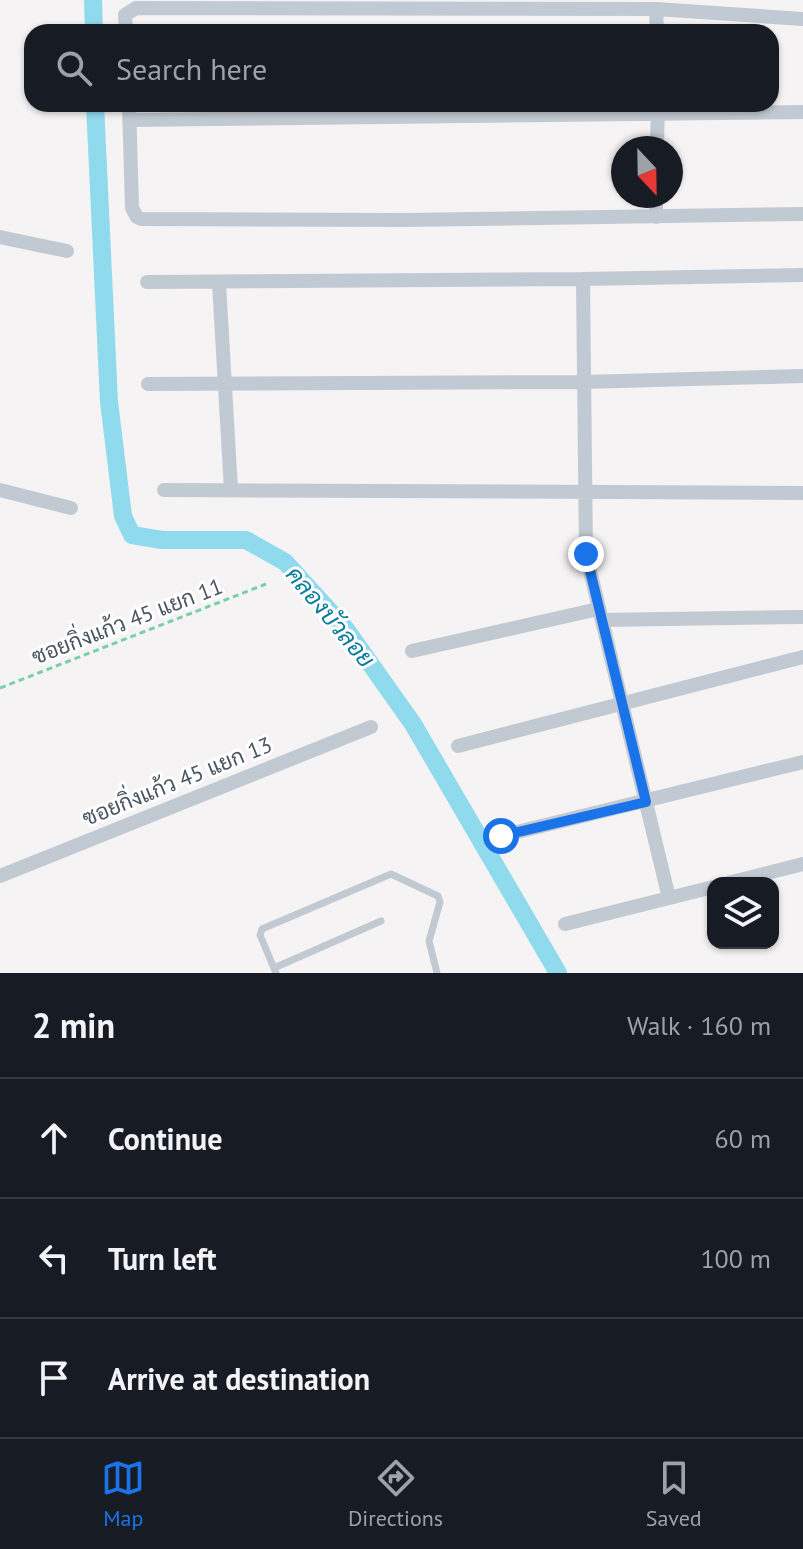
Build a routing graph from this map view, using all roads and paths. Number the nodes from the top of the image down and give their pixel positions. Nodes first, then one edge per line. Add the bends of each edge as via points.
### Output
1 (656, 9) junction
2 (803, 19) edge
3 (126, 24) edge
4 (657, 24) edge
5 (129, 112) edge
6 (552, 112) edge
7 (658, 112) edge
8 (779, 112) edge
9 (803, 112) edge
10 (129, 120) junction
11 (657, 136) edge
12 (656, 208) edge
13 (803, 214) edge
14 (656, 217) junction
15 (0, 237) edge
16 (67, 251) dead end
17 (803, 275) edge
18 (583, 279) junction
19 (147, 282) dead end
20 (219, 283) junction
21 (803, 376) edge
22 (584, 382) junction
23 (148, 384) dead end
24 (223, 384) junction
25 (0, 490) edge
26 (164, 490) dead end
27 (231, 490) junction
28 (585, 493) junction
29 (803, 493) edge
30 (71, 508) dead end
31 (266, 584) dead end
32 (600, 614) junction
33 (803, 617) edge
34 (412, 651) dead end
35 (803, 657) edge
36 (0, 688) edge
37 (622, 705) junction
38 (371, 727) dead end
39 (458, 746) dead end
40 (803, 762) edge
41 (646, 802) junction
42 (501, 836) dead end
43 (803, 864) edge
44 (0, 876) edge
45 (752, 877) edge
46 (707, 888) edge
47 (669, 898) junction
48 (381, 921) dead end
49 (565, 924) dead end
50 (275, 970) edge
51 (437, 973) edge

1 - 2 street
1 - 3 street via 136,8 125,15
1 - 4 street
5 - 10 street
6 - 10 street
7 - 11 street
8 - 9 street
10 - 14 street via 132,208 141,219
12 - 14 street
13 - 14 street
15 - 16 street
17 - 18 street
18 - 20 street
18 - 22 street
19 - 20 street
20 - 24 street
21 - 22 street
22 - 24 street
22 - 28 street
23 - 24 street
24 - 27 street
25 - 30 street
26 - 27 street
27 - 28 street
28 - 29 street
28 - 32 street via 586,554
31 - 36 path, ซอยกิ่งแก้ว 45 แยก 11
32 - 33 street
32 - 34 street
32 - 37 street
35 - 37 street
37 - 39 street
37 - 41 street
38 - 44 street, ซอยกิ่งแก้ว 45 แยก 13
40 - 41 street
41 - 42 street
41 - 47 street
43 - 45 street
46 - 47 street
47 - 49 street
48 - 50 lane
50 - 51 lane via 262,929 391,874 438,896 429,941

